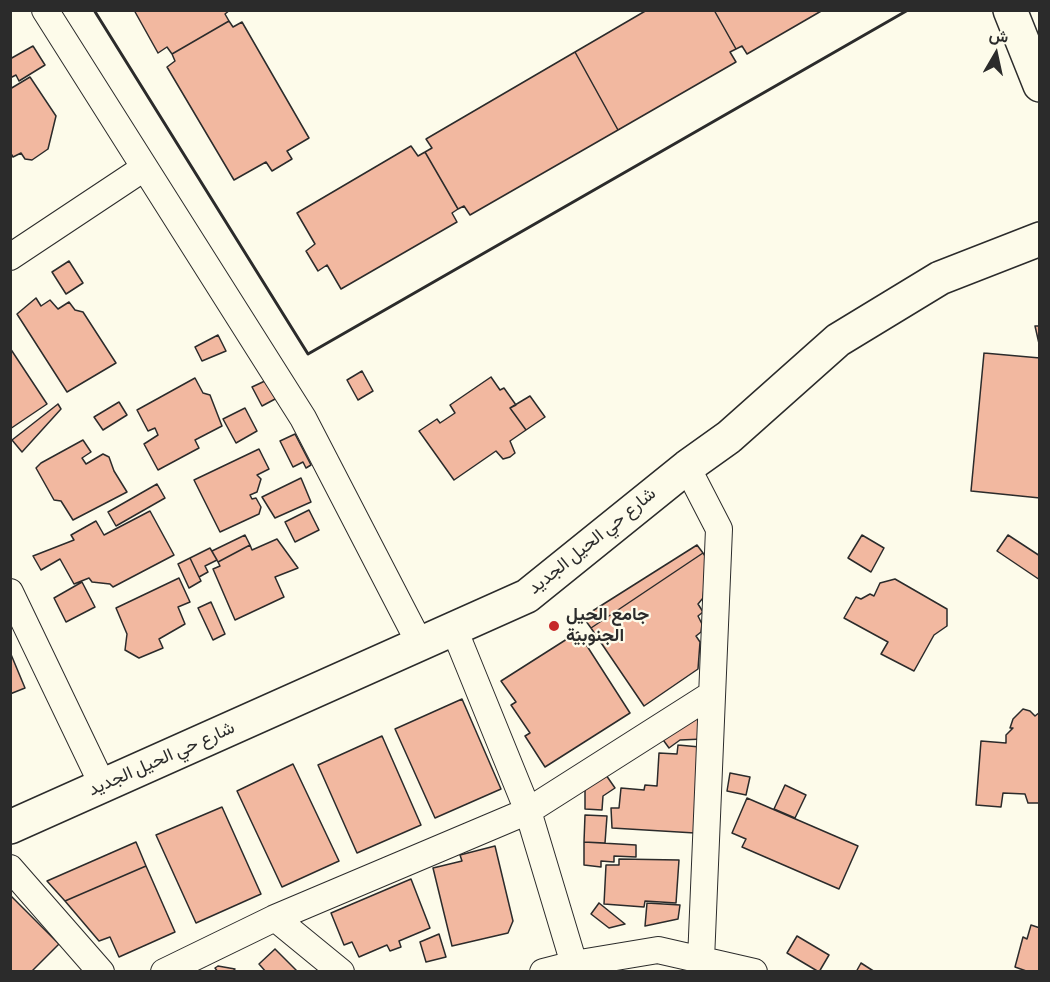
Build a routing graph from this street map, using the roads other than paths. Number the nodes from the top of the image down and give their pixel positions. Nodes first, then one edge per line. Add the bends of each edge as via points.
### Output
1 (45, 10) edge
2 (1010, 10) edge
3 (1040, 85) edge
4 (144, 168) junction
5 (1040, 239) edge
6 (10, 257) edge
7 (687, 467) junction
8 (10, 592) edge
9 (454, 629) junction
10 (420, 644) junction
11 (712, 694) junction
12 (103, 786) junction
13 (528, 811) junction
14 (10, 827) edge
15 (10, 868) edge
16 (275, 918) junction
17 (701, 960) junction
18 (574, 963) junction
19 (101, 972) edge
20 (164, 972) edge
21 (341, 972) edge
22 (543, 972) edge
23 (754, 972) edge

1 - 4 street
2 - 3 street
4 - 6 street
4 - 10 street via 303,418
5 - 7 street, شارع حي الحيل الجديد via 940,278 838,340 729,437
7 - 9 street, شارع حي الحيل الجديد via 526,596
7 - 11 street via 719,529
8 - 12 street
9 - 10 street, شارع حي الحيل الجديد
9 - 13 street
10 - 12 street, شارع حي الحيل الجديد
11 - 13 street
11 - 17 street
12 - 14 street, شارع حي الحيل الجديد
13 - 16 street
13 - 18 street
15 - 19 street
16 - 20 street
16 - 21 street
17 - 18 street via 657,950
17 - 23 street
18 - 22 street

